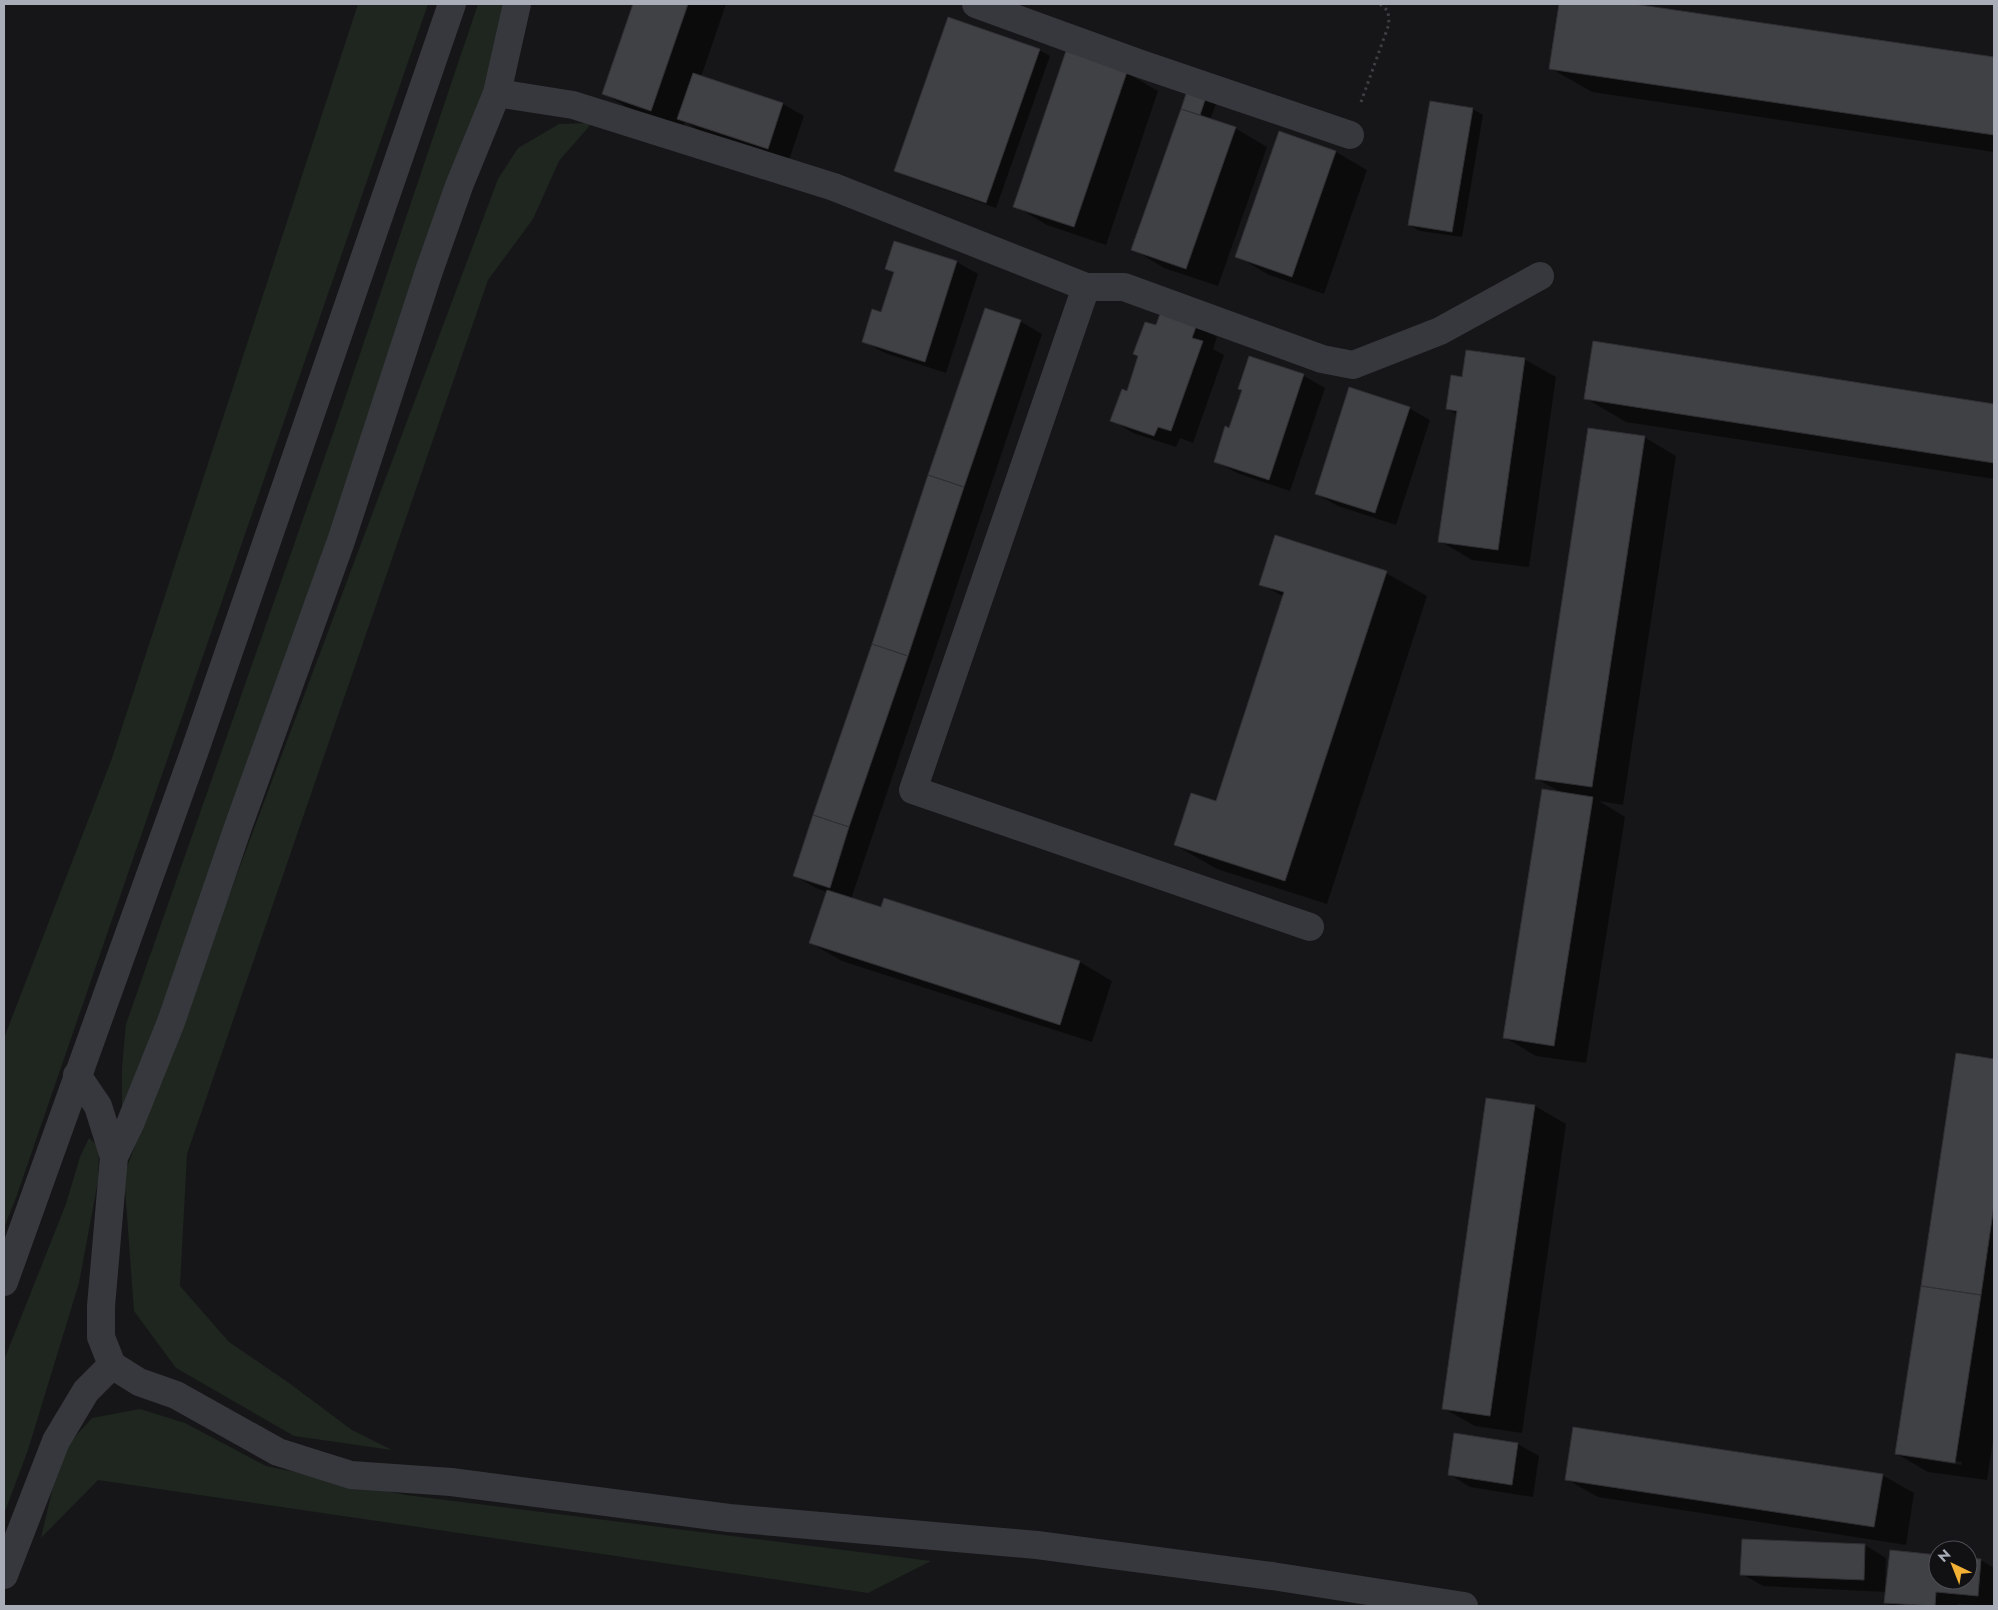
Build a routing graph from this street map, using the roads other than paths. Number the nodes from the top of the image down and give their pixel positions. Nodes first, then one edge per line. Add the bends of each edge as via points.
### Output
1 (452, 4) edge
2 (517, 4) edge
3 (976, 4) edge
4 (497, 93) junction
5 (1350, 135) road end
6 (1540, 276) dead end
7 (1086, 287) junction
8 (1310, 927) dead end
9 (78, 1075) junction
10 (114, 1157) junction
11 (4, 1282) edge
12 (112, 1365) junction
13 (4, 1575) edge
14 (1464, 1606) edge

1 - 9 street via 195,750
2 - 4 street
3 - 5 street
4 - 7 street via 573,105 834,187
4 - 10 street via 429,271 341,542 171,1022
6 - 7 street via 1440,331 1353,365 1322,359 1124,287
7 - 8 street via 913,790
9 - 10 street via 98,1106
9 - 11 street
10 - 12 street via 101,1306 101,1337
12 - 13 street via 86,1391 56,1441
12 - 14 street via 139,1382 176,1395 278,1452 351,1475 451,1482 729,1518 1037,1545 1272,1576

